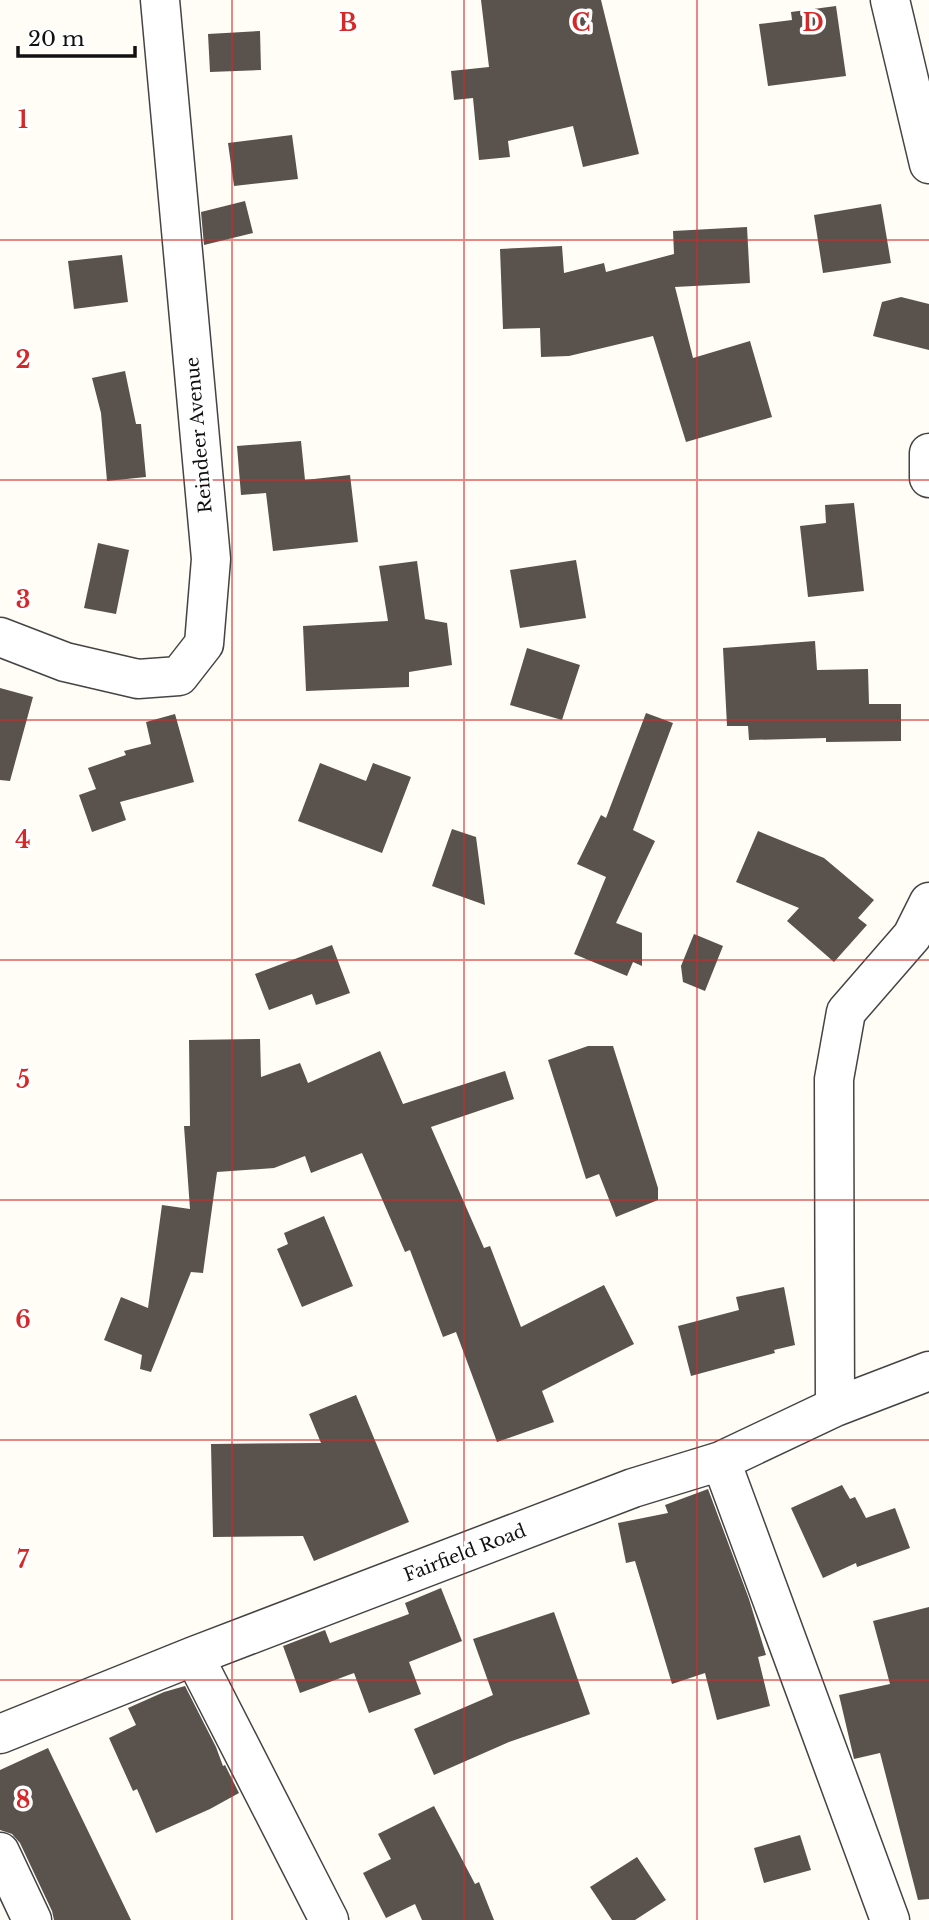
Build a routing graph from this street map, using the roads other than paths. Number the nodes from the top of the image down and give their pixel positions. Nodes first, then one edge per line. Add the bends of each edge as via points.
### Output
1 (160, 0) edge
2 (890, 0) edge
3 (929, 164) edge
4 (929, 453) edge
5 (929, 478) edge
6 (0, 637) edge
7 (929, 902) edge
8 (929, 1371) edge
9 (835, 1407) junction
10 (721, 1461) junction
11 (194, 1656) junction
12 (0, 1734) edge
13 (0, 1852) edge
14 (32, 1920) edge
15 (329, 1920) edge
16 (890, 1920) edge

1 - 6 street, Reindeer Avenue via 211,559 204,644 179,676 138,679 65,662
2 - 3 street
4 - 5 street
7 - 9 street via 912,936 846,1012 834,1080
8 - 9 street, Fairfield Road
9 - 10 street, Fairfield Road
10 - 11 street, Fairfield Road via 633,1488
10 - 16 street
11 - 12 street, Fairfield Road
11 - 15 street
13 - 14 street

